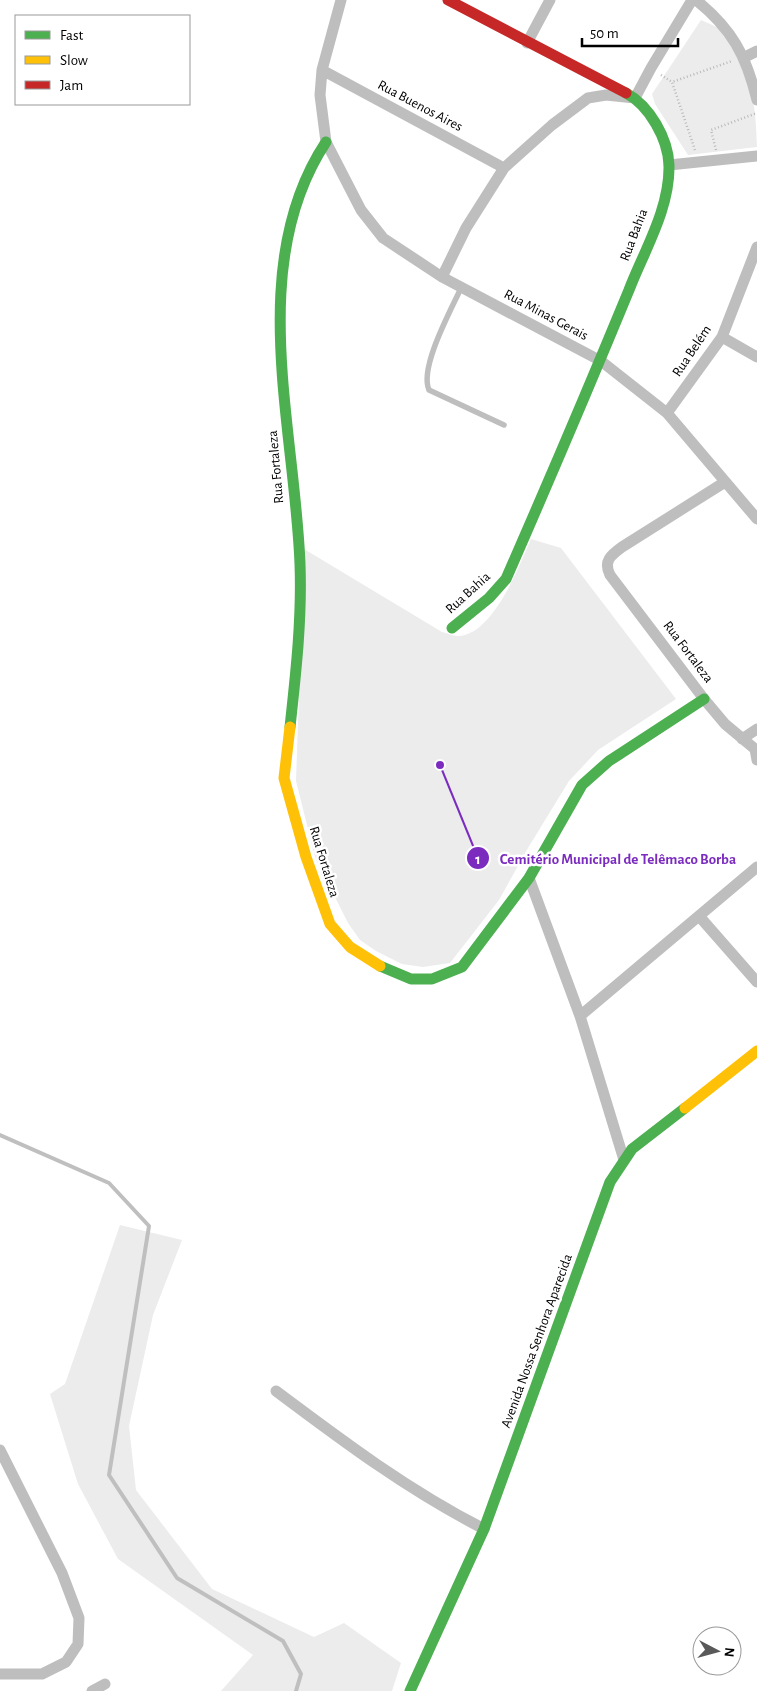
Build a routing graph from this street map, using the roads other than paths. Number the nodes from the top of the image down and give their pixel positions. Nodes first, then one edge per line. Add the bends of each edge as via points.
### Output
1 (340, 0) edge
2 (448, 0) edge
3 (550, 0) edge
4 (694, 0) edge
5 (527, 43) junction
6 (757, 51) edge
7 (745, 56) junction
8 (322, 70) junction
9 (635, 98) junction
10 (757, 100) edge
11 (326, 142) junction
12 (757, 156) edge
13 (669, 165) junction
14 (504, 168) junction
15 (757, 247) edge
16 (442, 278) junction
17 (461, 288) junction
18 (722, 337) junction
19 (757, 358) edge
20 (601, 361) junction
21 (667, 413) junction
22 (504, 425) dead end
23 (725, 482) junction
24 (757, 519) edge
25 (452, 628) dead end
26 (704, 698) junction
27 (757, 729) edge
28 (742, 739) junction
29 (756, 753) edge
30 (757, 867) edge
31 (529, 878) junction
32 (699, 916) junction
33 (757, 982) edge
34 (580, 1016) junction
35 (757, 1051) edge
36 (624, 1160) junction
37 (276, 1391) dead end
38 (0, 1450) edge
39 (484, 1529) junction
40 (0, 1674) edge
41 (105, 1684) dead end
42 (92, 1691) edge
43 (410, 1691) edge

1 - 8 street, Rua Minas Gerais
2 - 5 street
3 - 5 street
4 - 7 street via 722,26
4 - 9 street
5 - 9 street
6 - 7 street
7 - 10 street
8 - 11 street, Rua Minas Gerais via 320,95
8 - 14 street, Rua Buenos Aires
9 - 13 street, Rua Bahia via 665,139
9 - 14 street via 606,95 588,98
11 - 16 street, Rua Minas Gerais via 361,210 383,238
11 - 31 street, Rua Fortaleza via 314,160 294,206 279,317 300,564 299,644 284,778 306,857 330,924 350,947 378,965 411,979 432,980 462,967
12 - 13 street
13 - 20 street, Rua Bahia via 657,222
14 - 16 street via 466,228
15 - 18 street, Rua Belém
16 - 17 street, Rua Minas Gerais
17 - 20 street, Rua Minas Gerais
17 - 22 lane via 428,366 426,383 429,390
18 - 19 street
18 - 21 street, Rua Belém
20 - 21 street, Rua Minas Gerais
20 - 25 street, Rua Bahia via 506,579 489,598
21 - 23 street, Rua Minas Gerais
23 - 24 street, Rua Minas Gerais
23 - 26 street, Rua Fortaleza via 609,557 607,564 610,575
26 - 28 street
26 - 31 street, Rua Fortaleza via 609,761 582,785
27 - 28 street
28 - 29 street
30 - 32 street
31 - 34 street
32 - 33 street
32 - 34 street
34 - 36 street
35 - 36 street, Avenida Nossa Senhora Aparecida via 632,1149
36 - 39 street, Avenida Nossa Senhora Aparecida via 610,1182
37 - 39 street via 384,1470 436,1504
38 - 40 street via 62,1573 79,1618 78,1644 66,1662 42,1674
39 - 43 street, Avenida Nossa Senhora Aparecida
41 - 42 street

